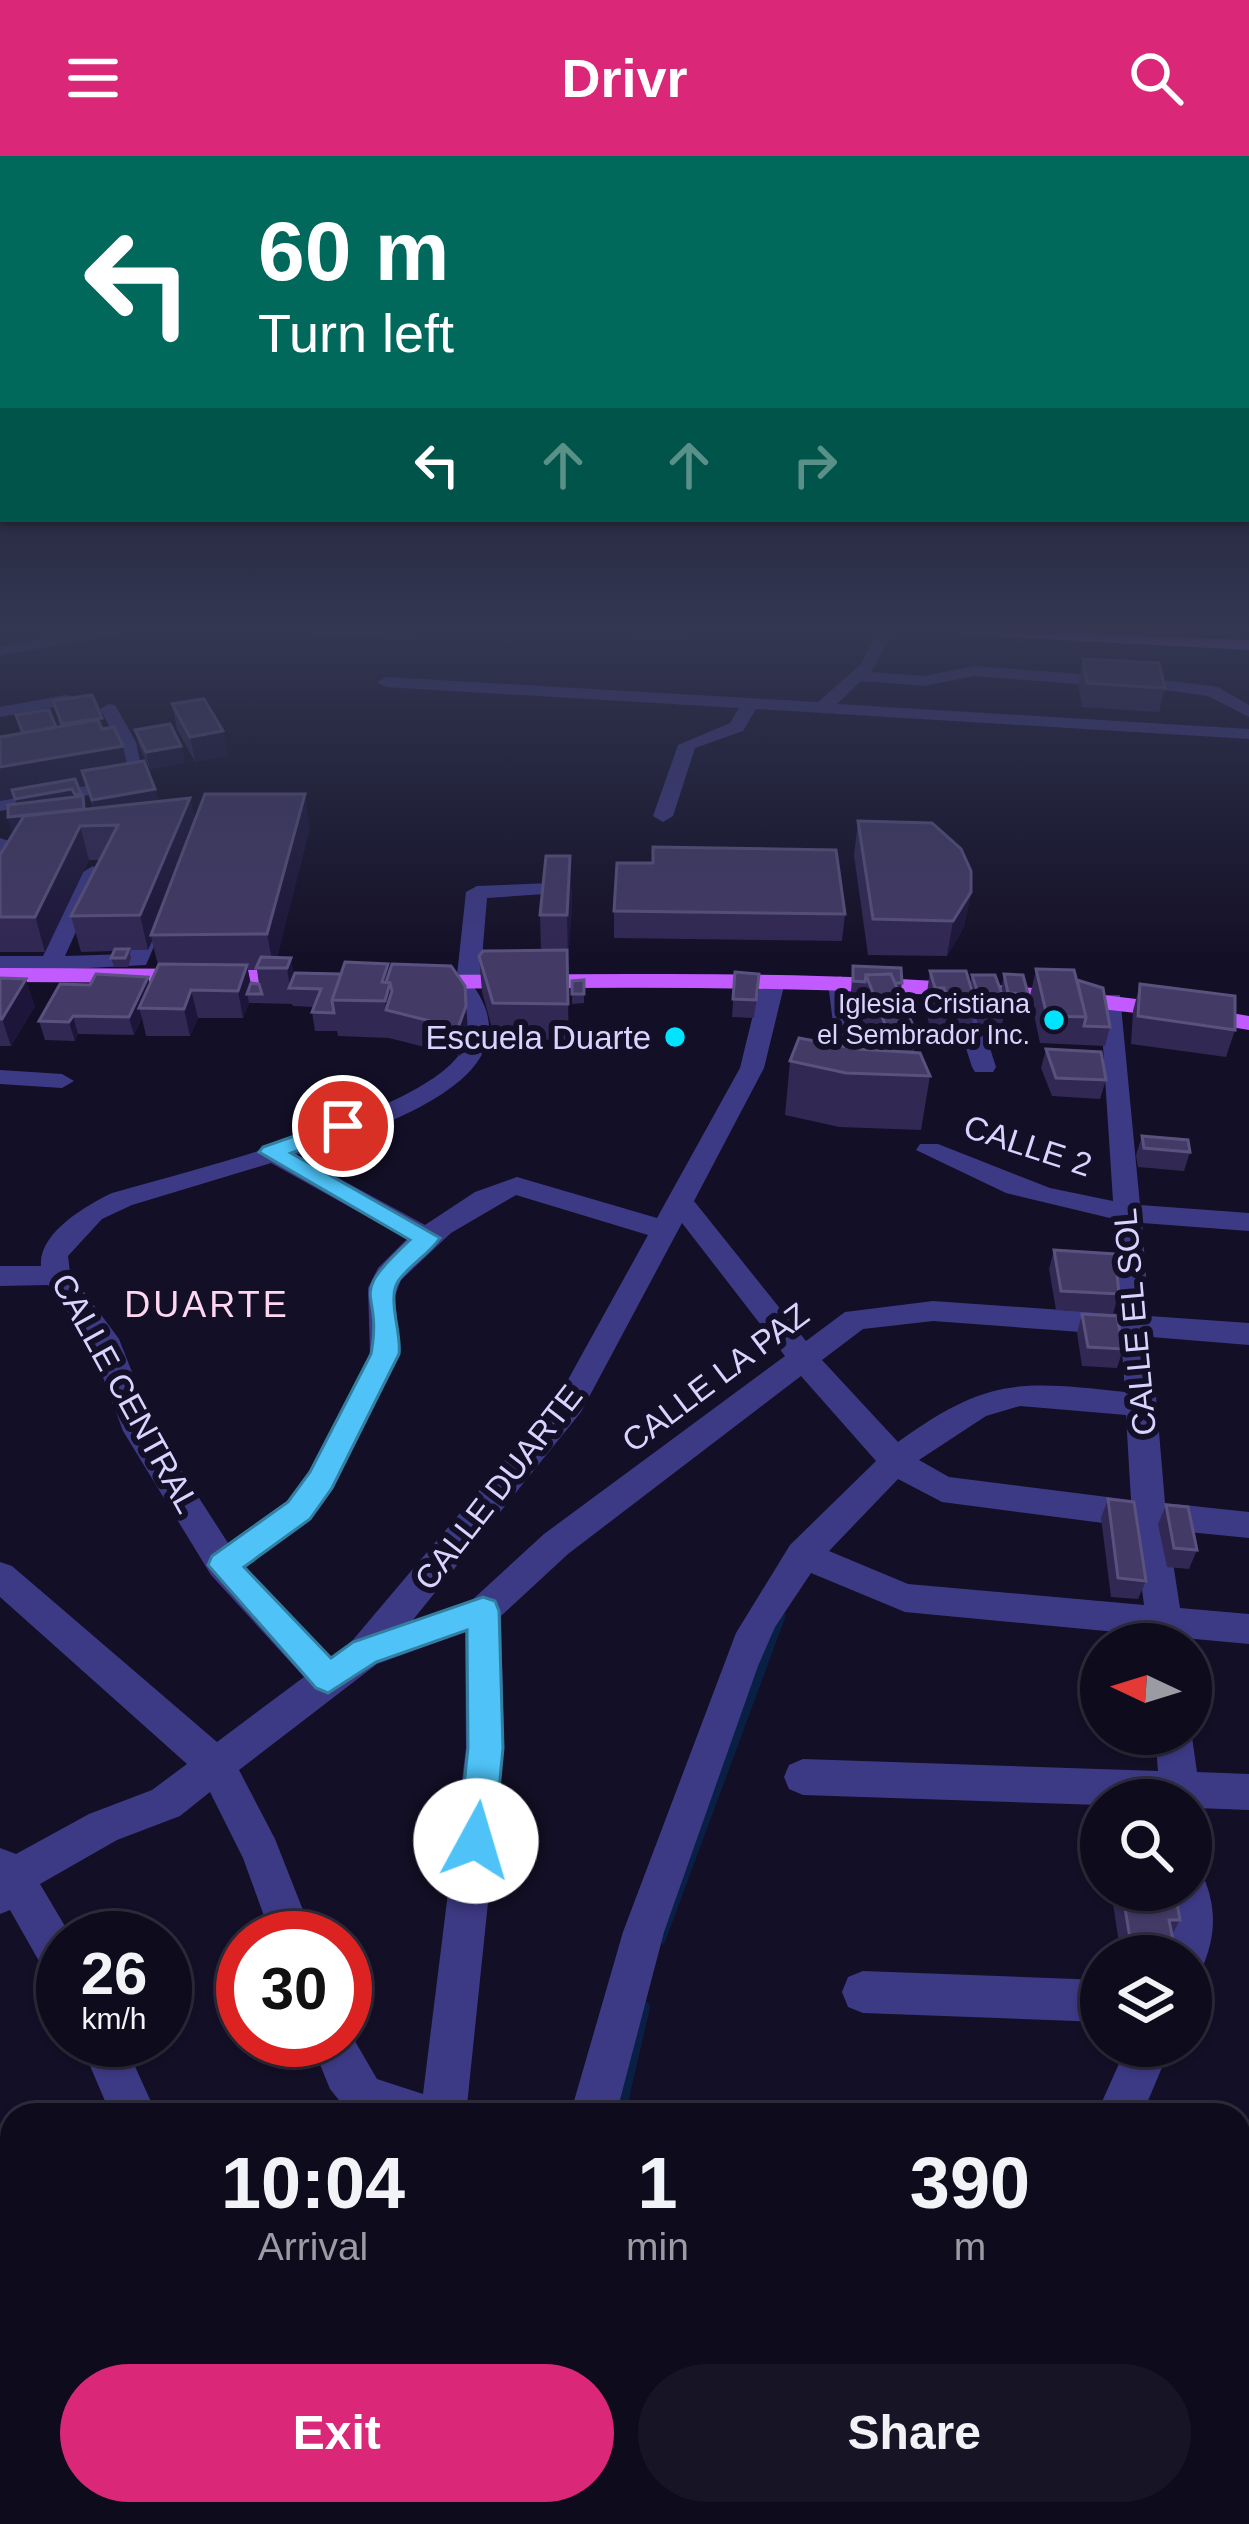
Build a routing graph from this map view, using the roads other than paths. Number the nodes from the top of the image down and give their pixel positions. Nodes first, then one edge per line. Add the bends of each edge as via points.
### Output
1 (700, 741) edge
2 (127, 742) joint
3 (106, 746) edge
4 (0, 805) edge
5 (663, 816) dead end
6 (28, 840) edge
7 (2, 849) edge
8 (93, 872) edge
9 (552, 890) edge
10 (0, 963) edge
11 (55, 967) junction
12 (0, 975) edge
13 (851, 976) junction
14 (146, 982) junction
15 (322, 982) edge
16 (390, 982) edge
17 (463, 982) junction
18 (773, 982) junction
19 (958, 986) junction
20 (0, 988) edge
21 (1112, 1000) junction
22 (1249, 1023) edge
23 (984, 1067) dead end
24 (0, 1077) edge
25 (852, 1078) edge
26 (62, 1081) dead end
27 (929, 1150) dead end
28 (271, 1152) junction
29 (1124, 1210) junction
30 (672, 1217) junction
31 (1249, 1222) edge
32 (427, 1238) junction
33 (56, 1275) junction
34 (0, 1276) edge
35 (1138, 1326) junction
36 (1249, 1334) edge
37 (801, 1356) junction
38 (1142, 1405) junction
39 (896, 1462) junction
40 (1149, 1515) junction
41 (1249, 1525) edge
42 (802, 1555) junction
43 (223, 1565) junction
44 (0, 1576) edge
45 (483, 1611) junction
46 (1086, 1623) edge
47 (1164, 1623) edge
48 (1249, 1629) edge
49 (1212, 1631) edge
50 (365, 1652) junction
51 (328, 1678) junction
52 (217, 1766) junction
53 (802, 1777) dead end
54 (1080, 1790) edge
55 (1249, 1792) edge
56 (1212, 1794) edge
57 (4, 1879) edge
58 (283, 1911) edge
59 (36, 1924) edge
60 (863, 1992) dead end
61 (1080, 2000) edge
62 (113, 2067) edge
63 (344, 2067) edge
64 (1140, 2067) edge
65 (129, 2103) edge
66 (369, 2103) edge
67 (444, 2103) edge
68 (595, 2103) edge
69 (1124, 2103) edge

1 - 5 street via 680,756
2 - 3 street
2 - 4 street via 138,781
6 - 7 street
8 - 11 street
9 - 17 street via 477,892
10 - 11 street
11 - 12 main road
11 - 14 main road
11 - 14 street via 138,960 173,893
13 - 18 main road
13 - 19 main road
13 - 25 street
14 - 15 main road via 257,990
14 - 20 main road
16 - 17 main road
17 - 18 main road
17 - 28 street, CALLE CENTRAL via 476,1001 480,1032 452,1077 423,1096
18 - 30 street, CALLE DUARTE via 752,1068
19 - 21 main road via 990,976
19 - 23 street
21 - 22 main road
21 - 29 street, CALLE EL SOL
24 - 26 street
27 - 29 street, CALLE 2 via 1019,1188
28 - 32 street
28 - 33 street, CALLE CENTRAL via 92,1213 54,1254
29 - 31 street, CALLE 2
29 - 35 street, CALLE EL SOL
30 - 32 street via 508,1186
30 - 37 street
30 - 50 street, CALLE DUARTE via 570,1404
32 - 43 street via 386,1277 385,1354 321,1480 299,1510
33 - 34 street
33 - 43 street, CALLE CENTRAL via 104,1340 139,1431
35 - 36 street, CALLE LA PAZ
35 - 37 street, CALLE LA PAZ via 902,1311 855,1319
35 - 38 street, CALLE EL SOL
37 - 39 street
37 - 45 street, CALLE LA PAZ via 556,1544
38 - 39 street via 1009,1395 954,1418
38 - 40 street, CALLE EL SOL
39 - 40 street via 942,1489
39 - 42 street
40 - 41 street
40 - 47 street, CALLE EL SOL
42 - 46 street via 905,1598
42 - 68 street via 760,1619 668,1859 611,2028
43 - 51 street, CALLE CENTRAL
44 - 52 street
45 - 50 street
45 - 67 street via 485,1748
48 - 49 street
50 - 51 street, CALLE DUARTE
51 - 52 street, CALLE DUARTE
52 - 57 street, CALLE DUARTE via 166,1803
52 - 58 street
53 - 54 street
55 - 56 street
57 - 59 street
60 - 61 street
62 - 65 street
63 - 66 street
64 - 69 street

